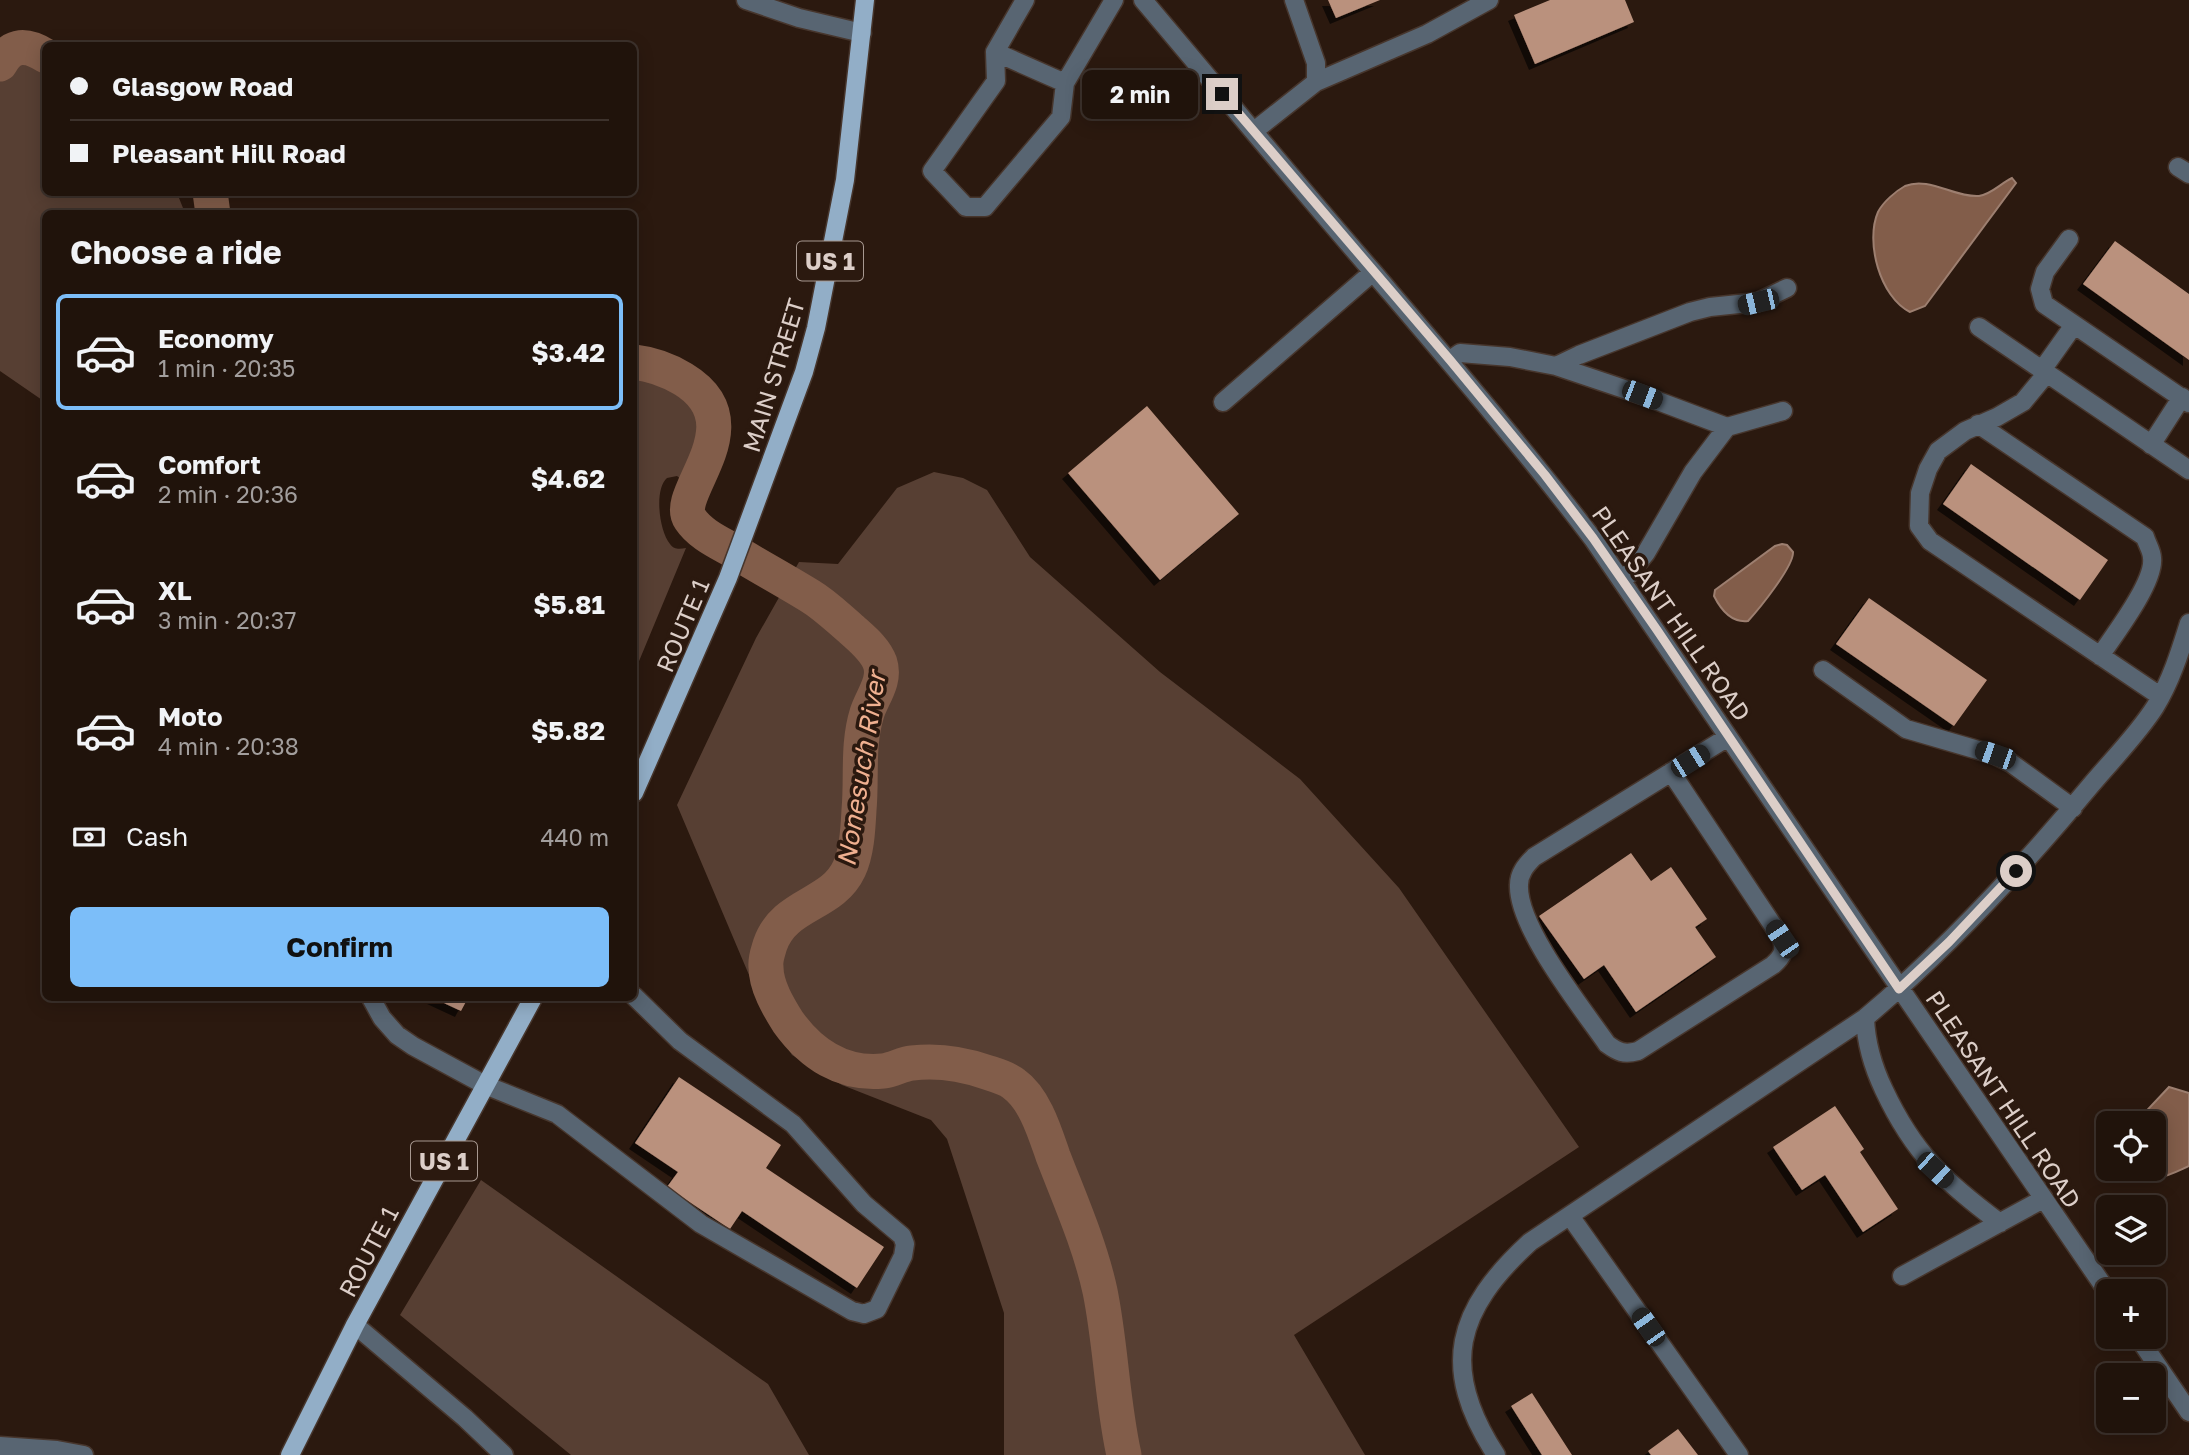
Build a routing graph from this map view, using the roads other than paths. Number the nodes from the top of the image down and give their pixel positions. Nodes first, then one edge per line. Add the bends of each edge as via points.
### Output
1 (746, 0) edge
2 (865, 0) edge
3 (1025, 0) edge
4 (1114, 0) edge
5 (1143, 0) edge
6 (1294, 0) edge
7 (1489, 0) edge
8 (862, 33) junction
9 (995, 52) junction
10 (1316, 82) junction
11 (1065, 83) junction
12 (1254, 131) junction
13 (2069, 239) dead end
14 (1373, 272) junction
15 (1787, 288) dead end
16 (2074, 325) junction
17 (1979, 327) dead end
18 (1450, 360) junction
19 (1556, 366) junction
20 (2044, 372) junction
21 (2185, 400) edge
22 (1223, 402) dead end
23 (1783, 411) dead end
24 (1978, 424) junction
25 (1727, 427) junction
26 (2151, 445) junction
27 (2189, 470) edge
28 (754, 513) joint
29 (1623, 581) junction
30 (2189, 623) edge
31 (2100, 656) junction
32 (1824, 670) dead end
33 (2160, 696) junction
34 (1728, 737) junction
35 (1671, 772) junction
36 (637, 786) edge
37 (2073, 808) junction
38 (1899, 989) junction
39 (637, 999) edge
40 (373, 1001) edge
41 (531, 1001) edge
42 (1865, 1018) junction
43 (485, 1085) junction
44 (2043, 1199) junction
45 (1570, 1216) junction
46 (2000, 1223) junction
47 (1902, 1276) dead end
48 (2099, 1279) edge
49 (355, 1325) junction
50 (2146, 1349) edge
51 (2189, 1412) edge
52 (0, 1447) edge
53 (84, 1455) edge
54 (290, 1455) edge
55 (504, 1455) edge
56 (1496, 1455) edge
57 (1739, 1455) edge

1 - 8 street
2 - 8 main road, MAIN STREET / US 1
3 - 9 street
4 - 11 street
5 - 12 street, PLEASANT HILL ROAD
6 - 10 street via 1316,63
7 - 10 street via 1427,34
8 - 28 main road, MAIN STREET / US 1 via 845,180 816,328
9 - 11 street
9 - 11 street via 996,81 932,171 966,207 985,207 1061,117
10 - 12 street
12 - 14 street, PLEASANT HILL ROAD
13 - 16 street via 2045,272 2039,289 2044,304
14 - 18 street, PLEASANT HILL ROAD
14 - 22 street
15 - 19 street via 1758,302 1690,312
16 - 20 street
16 - 21 street
17 - 20 street
18 - 19 street via 1460,353 1510,356
18 - 29 street, PLEASANT HILL ROAD via 1545,475
19 - 25 street
20 - 24 street via 2023,402
20 - 26 street
21 - 26 street
23 - 25 street
24 - 31 street via 2145,537 2152,557 2145,586
24 - 31 street via 1938,452 1928,469 1920,493 1919,526 1930,541
25 - 29 street
26 - 27 street
28 - 36 main road, ROUTE 1 / US 1
29 - 34 street, PLEASANT HILL ROAD
30 - 33 street
31 - 33 street
32 - 37 street via 1906,729 1995,755
33 - 37 street
34 - 35 street
34 - 38 street, PLEASANT HILL ROAD
35 - 35 street via 1534,857 1523,868 1519,884 1522,910 1536,940 1607,1044 1629,1054 1773,965 1784,949 1782,939
37 - 38 street
38 - 42 street
38 - 44 street, PLEASANT HILL ROAD
39 - 43 street via 680,1041 793,1124 864,1204 902,1236 903,1256 877,1309 864,1314 852,1311 701,1224 557,1114
40 - 43 street via 397,1035
41 - 43 main road, ROUTE 1 / US 1
42 - 45 street
42 - 46 street via 1877,1076 1916,1147 1954,1188
43 - 49 main road, ROUTE 1 / US 1
44 - 46 street
44 - 48 street, PLEASANT HILL ROAD
45 - 56 street via 1504,1266 1468,1323 1461,1352 1464,1386
45 - 57 street
46 - 47 street
49 - 54 main road, ROUTE 1 / US 1
49 - 55 street
50 - 51 street
52 - 53 street

